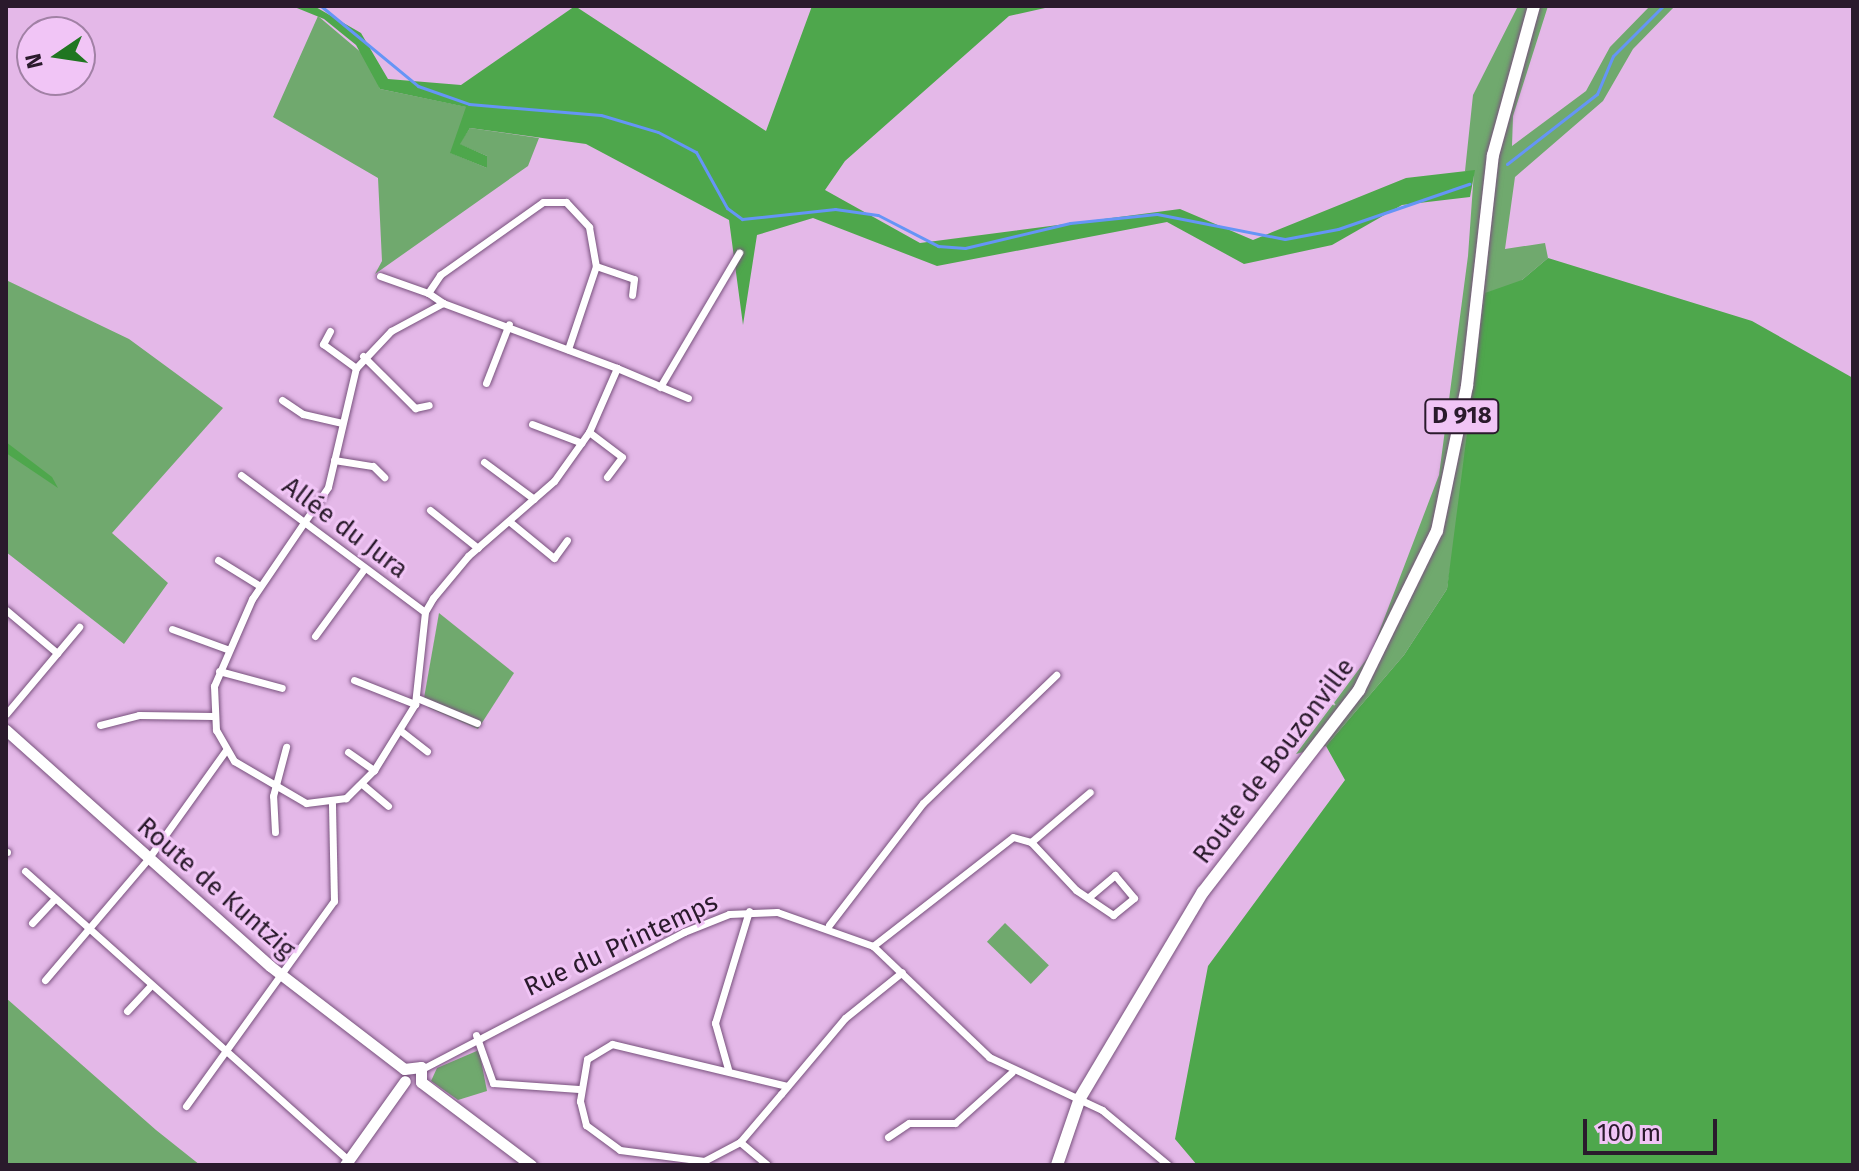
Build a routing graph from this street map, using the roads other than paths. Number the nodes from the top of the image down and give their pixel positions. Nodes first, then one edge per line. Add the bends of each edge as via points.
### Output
1 (1534, 6) edge
2 (739, 253) dead end
3 (596, 266) junction
4 (380, 276) dead end
5 (428, 293) junction
6 (632, 295) dead end
7 (443, 303) junction
8 (509, 324) junction
9 (330, 331) dead end
10 (568, 349) junction
11 (363, 356) junction
12 (356, 368) junction
13 (617, 368) junction
14 (486, 383) dead end
15 (660, 387) junction
16 (688, 398) dead end
17 (282, 400) dead end
18 (429, 405) dead end
19 (341, 423) junction
20 (532, 424) dead end
21 (589, 432) junction
22 (582, 443) junction
23 (334, 460) junction
24 (484, 462) dead end
25 (241, 475) dead end
26 (384, 477) dead end
27 (607, 477) dead end
28 (534, 499) junction
29 (430, 510) dead end
30 (510, 522) junction
31 (303, 523) junction
32 (567, 540) dead end
33 (478, 548) junction
34 (218, 560) dead end
35 (364, 569) junction
36 (260, 586) junction
37 (6, 610) edge
38 (425, 612) junction
39 (79, 627) dead end
40 (172, 629) dead end
41 (315, 636) dead end
42 (227, 649) junction
43 (57, 653) junction
44 (219, 671) junction
45 (1056, 675) dead end
46 (354, 680) dead end
47 (282, 688) dead end
48 (416, 701) junction
49 (6, 714) edge
50 (213, 716) junction
51 (477, 723) dead end
52 (100, 725) dead end
53 (6, 730) edge
54 (401, 731) junction
55 (286, 747) dead end
56 (226, 750) junction
57 (427, 751) dead end
58 (348, 752) dead end
59 (374, 770) junction
60 (362, 784) junction
61 (275, 789) junction
62 (1090, 792) dead end
63 (332, 803) junction
64 (388, 806) dead end
65 (275, 832) dead end
66 (1031, 842) junction
67 (148, 859) junction
68 (25, 871) dead end
69 (1090, 896) junction
70 (54, 899) junction
71 (749, 911) junction
72 (32, 923) dead end
73 (829, 925) junction
74 (89, 929) junction
75 (873, 946) junction
76 (902, 972) junction
77 (281, 975) junction
78 (45, 980) dead end
79 (151, 985) junction
80 (127, 1011) dead end
81 (476, 1035) junction
82 (225, 1050) junction
83 (422, 1069) junction
84 (728, 1069) junction
85 (1012, 1072) junction
86 (405, 1075) junction
87 (421, 1082) junction
88 (787, 1086) junction
89 (579, 1089) junction
90 (1080, 1098) junction
91 (186, 1106) dead end
92 (888, 1137) dead end
93 (740, 1142) junction
94 (347, 1162) edge
95 (531, 1165) edge
96 (767, 1165) edge
97 (1057, 1165) edge
98 (1168, 1165) edge

1 - 90 main road, Route de Bouzonville / D 918 via 1493,155 1467,386 1437,531 1359,690 1203,892
2 - 15 street
3 - 5 street via 587,224 555,199 440,275
3 - 6 street via 634,279
3 - 10 street
4 - 5 street
5 - 7 street
7 - 8 street
7 - 11 street via 391,331
8 - 10 street
8 - 14 street
9 - 12 street via 323,344
10 - 13 street
11 - 12 street
11 - 18 street via 415,408
12 - 19 street
13 - 15 street
13 - 21 street
15 - 16 street
17 - 19 street via 303,414
19 - 23 street
20 - 22 street
21 - 22 street
21 - 27 street via 622,457
22 - 28 street
23 - 26 street via 373,466
23 - 31 street via 328,487
24 - 28 street
25 - 31 street, Allée du Jura
28 - 30 street
29 - 33 street
30 - 32 street via 554,558
30 - 33 street
31 - 35 street, Allée du Jura
31 - 36 street
33 - 38 street
34 - 36 street
35 - 38 street, Allée du Jura
35 - 41 street
36 - 42 street
37 - 43 street
38 - 48 street
39 - 43 street
40 - 42 street
42 - 44 street
43 - 49 street
44 - 47 street
44 - 50 street
45 - 73 street via 923,803
46 - 48 street
48 - 51 street
48 - 54 street
50 - 52 street via 139,715
50 - 56 street
53 - 67 street, Route de Kuntzig
54 - 57 street
54 - 59 street
55 - 61 street
56 - 61 street
56 - 67 street
58 - 59 street
59 - 60 street
60 - 63 street
60 - 64 street
61 - 63 street via 306,803
61 - 65 street
62 - 66 street
63 - 77 street via 334,901
66 - 69 street
66 - 75 street via 1013,837
67 - 74 street
67 - 77 street, Route de Kuntzig
68 - 70 street
69 - 69 street via 1113,915 1134,898 1115,875
70 - 72 street
70 - 74 street
71 - 73 street, Rue du Printemps
71 - 81 street, Rue du Printemps via 684,932
71 - 84 street via 715,1023
73 - 75 street, Rue du Printemps
74 - 78 street
74 - 79 street
75 - 76 street, Rue du Printemps
76 - 85 street, Rue du Printemps
76 - 88 street via 845,1018
77 - 82 street
77 - 86 street, Route de Kuntzig
79 - 80 street
79 - 82 street
81 - 83 street, Rue du Printemps
81 - 89 street via 493,1083
82 - 91 street
82 - 94 street
83 - 86 street
83 - 87 street
84 - 88 street
84 - 89 street via 612,1044 590,1054
85 - 90 street, Rue du Printemps
85 - 92 street via 955,1123 909,1123
86 - 87 street
86 - 94 street
87 - 95 street
88 - 93 street
89 - 93 street via 586,1125 620,1150 691,1163
90 - 97 main road, D 918
90 - 98 street, Rue du Printemps
93 - 96 street

